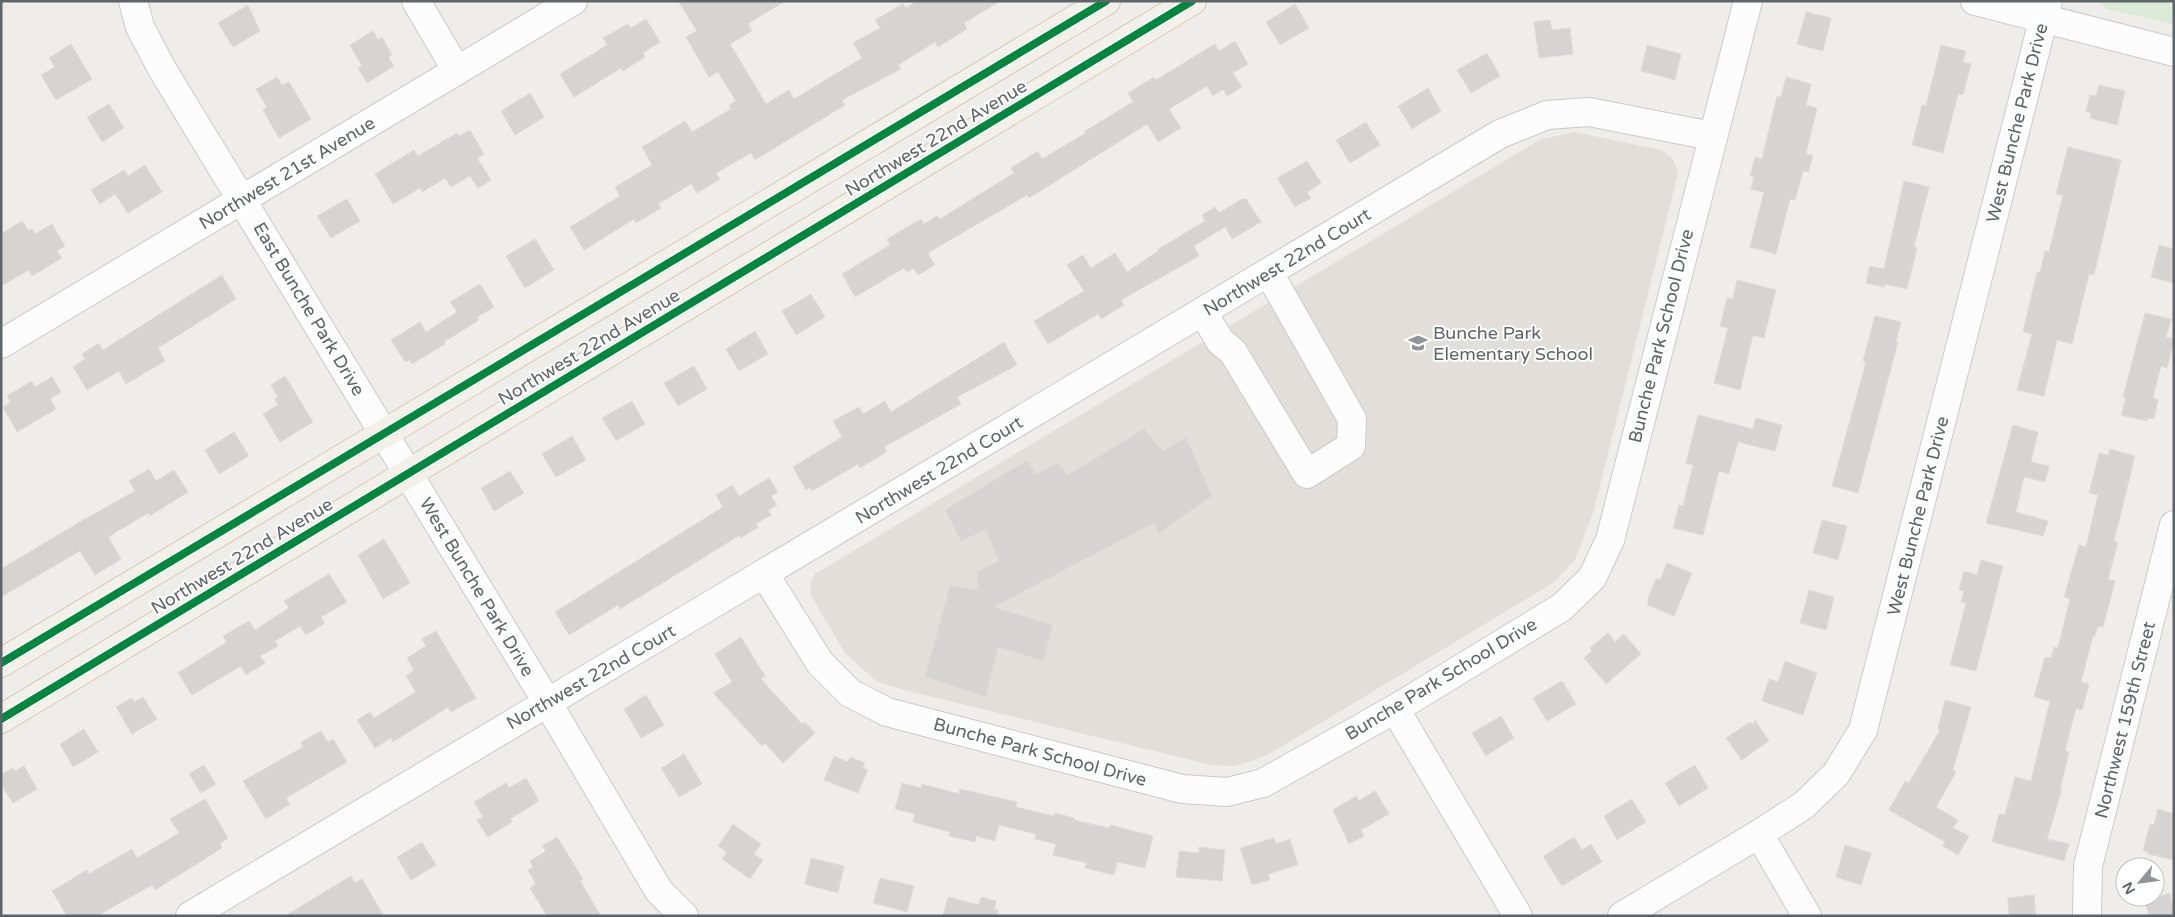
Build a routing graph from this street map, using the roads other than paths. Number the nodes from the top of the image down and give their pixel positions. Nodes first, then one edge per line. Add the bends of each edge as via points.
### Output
1 (133, 1) edge
2 (416, 1) edge
3 (573, 1) edge
4 (1106, 1) edge
5 (1192, 1) edge
6 (1748, 1) edge
7 (1975, 1) edge
8 (2046, 10) edge
9 (2174, 52) edge
10 (457, 71) junction
11 (1712, 136) junction
12 (242, 200) junction
13 (1269, 273) junction
14 (1203, 312) junction
15 (1, 344) edge
16 (384, 433) junction
17 (408, 473) junction
18 (2174, 525) edge
19 (765, 574) junction
20 (1, 663) edge
21 (547, 702) junction
22 (1394, 709) junction
23 (1, 719) edge
24 (1759, 834) junction
25 (190, 916) edge
26 (684, 916) edge
27 (1518, 916) edge
28 (1622, 916) edge
29 (1807, 916) edge
30 (2087, 916) edge

1 - 12 street, East Bunche Park Drive via 140,27 162,69
2 - 10 street
3 - 10 street, Northwest 21st Avenue
4 - 16 main road, Northwest 22nd Avenue
5 - 17 main road, Northwest 22nd Avenue
6 - 11 street, Bunche Park School Drive
7 - 8 street
8 - 9 street
8 - 24 street, West Bunche Park Drive via 1863,730 1836,774 1804,805
10 - 12 street, Northwest 21st Avenue
11 - 13 street, Northwest 22nd Court via 1589,112 1547,114 1500,134
11 - 22 street, Bunche Park School Drive via 1610,540 1592,578 1562,607
12 - 15 street, Northwest 21st Avenue
12 - 16 street, East Bunche Park Drive
13 - 14 street, Northwest 22nd Court
13 - 14 street via 1352,419 1351,446 1307,474 1233,352 1220,341
14 - 19 street, Northwest 22nd Court
16 - 17 street, West Bunche Park Drive
16 - 20 main road, Northwest 22nd Avenue
17 - 21 street, West Bunche Park Drive
17 - 23 main road, Northwest 22nd Avenue
18 - 30 street, Northwest 159th Street via 2088,866
19 - 21 street, Northwest 22nd Court
19 - 22 street, Bunche Park School Drive via 820,663 857,697 887,712 1182,789 1227,792 1263,782
21 - 25 street, Northwest 22nd Court
21 - 26 street, West Bunche Park Drive via 659,891
22 - 27 street
24 - 28 street, West Bunche Park Drive
24 - 29 street

